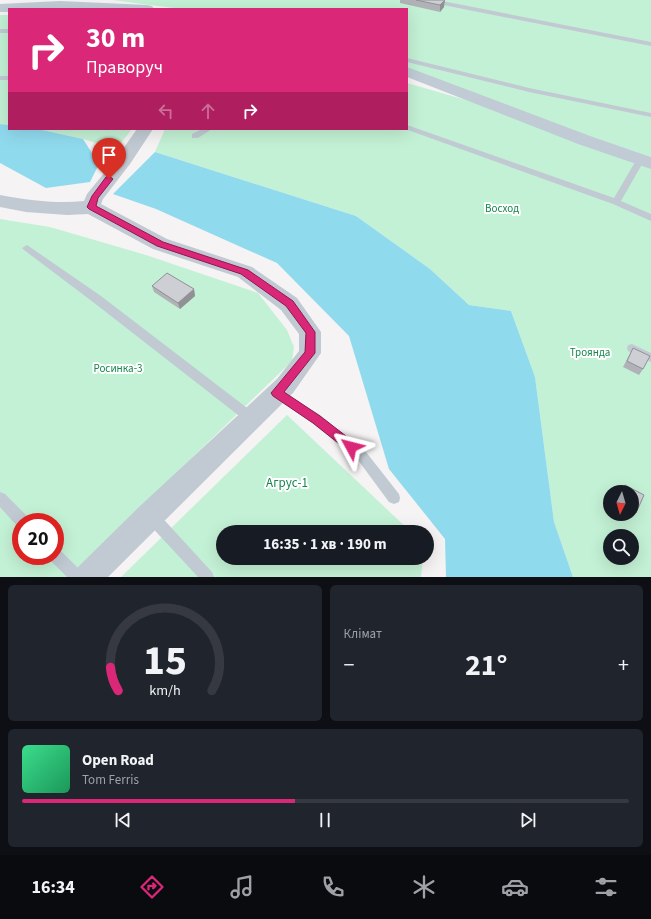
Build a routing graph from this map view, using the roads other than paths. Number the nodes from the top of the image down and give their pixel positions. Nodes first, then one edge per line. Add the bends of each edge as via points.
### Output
1 (428, 0) edge
2 (64, 2) edge
3 (0, 8) edge
4 (136, 8) edge
5 (651, 44) edge
6 (408, 60) edge
7 (408, 72) edge
8 (651, 116) edge
9 (408, 127) edge
10 (144, 130) edge
11 (206, 130) edge
12 (195, 136) dead end
13 (646, 161) edge
14 (0, 201) edge
15 (616, 202) junction
16 (91, 207) junction
17 (651, 218) edge
18 (27, 248) dead end
19 (632, 348) edge
20 (651, 358) edge
21 (277, 393) junction
22 (251, 418) junction
23 (0, 498) edge
24 (394, 498) dead end
25 (14, 513) edge
26 (150, 515) junction
27 (64, 564) edge
28 (77, 577) edge
29 (88, 577) edge
30 (206, 577) edge

1 - 5 lane
2 - 3 street
2 - 4 street
6 - 8 lane
7 - 13 street
9 - 15 lane
10 - 16 street via 94,198
11 - 12 lane
13 - 15 lane
14 - 16 street via 67,209
15 - 17 lane
16 - 21 street via 160,244 245,272 290,304 310,332 310,353
18 - 22 lane
19 - 20 lane
21 - 22 street
21 - 24 lane via 362,456
22 - 26 street
23 - 25 lane
26 - 29 street
26 - 30 lane
27 - 28 lane

